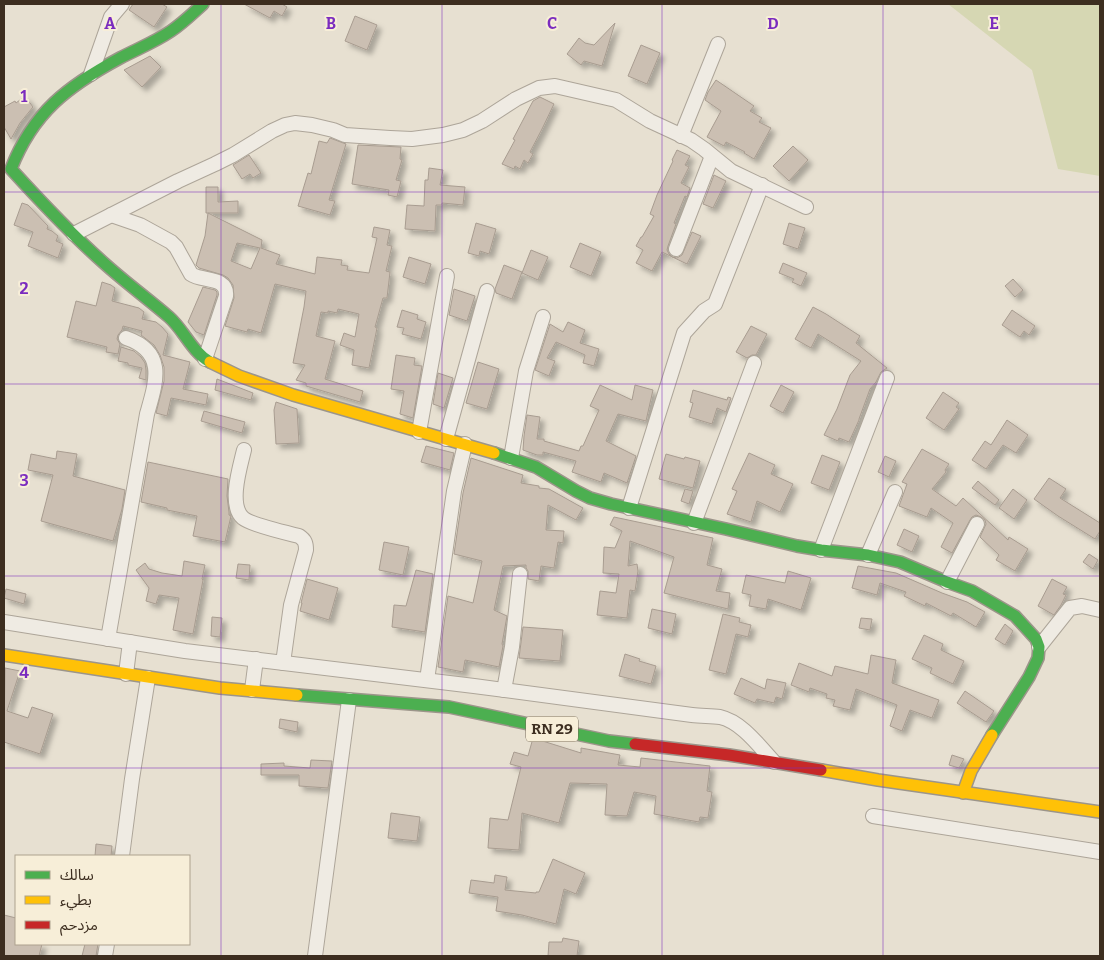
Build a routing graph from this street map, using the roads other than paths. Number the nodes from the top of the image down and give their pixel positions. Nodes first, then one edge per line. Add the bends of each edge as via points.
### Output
1 (122, 4) edge
2 (204, 4) edge
3 (718, 44) dead end
4 (91, 74) junction
5 (681, 136) junction
6 (712, 156) junction
7 (8, 167) edge
8 (762, 185) junction
9 (806, 207) dead end
10 (111, 215) junction
11 (74, 234) junction
12 (676, 249) dead end
13 (447, 276) dead end
14 (487, 291) dead end
15 (543, 317) dead end
16 (126, 338) dead end
17 (206, 359) junction
18 (754, 363) dead end
19 (887, 378) dead end
20 (419, 432) junction
21 (446, 439) junction
22 (465, 444) junction
23 (244, 450) dead end
24 (511, 458) junction
25 (895, 492) dead end
26 (629, 508) junction
27 (694, 523) junction
28 (978, 524) dead end
29 (821, 550) junction
30 (868, 555) junction
31 (520, 574) dead end
32 (947, 582) junction
33 (1100, 610) edge
34 (4, 622) edge
35 (108, 639) junction
36 (130, 642) junction
37 (1039, 648) junction
38 (4, 655) edge
39 (256, 659) junction
40 (284, 663) junction
41 (126, 674) junction
42 (148, 678) junction
43 (427, 680) junction
44 (252, 690) junction
45 (504, 690) junction
46 (349, 700) junction
47 (775, 763) junction
48 (963, 793) junction
49 (1100, 812) edge
50 (872, 816) dead end
51 (1100, 852) edge
52 (122, 855) edge
53 (315, 956) edge

1 - 4 street via 111,17
2 - 4 street via 168,33
3 - 5 street
4 - 7 street via 66,91 33,125
5 - 6 street
5 - 10 street via 616,100 547,86 516,99 463,130 443,135 390,138 345,135 312,125 285,125 233,155
6 - 8 street via 732,171
6 - 12 street
7 - 11 street
8 - 9 street
8 - 26 street via 714,304 684,333
10 - 11 street
10 - 17 street via 140,225 171,242 191,274 224,287 226,296
11 - 17 street via 171,319
13 - 20 street
14 - 21 street
15 - 24 street via 526,371
16 - 35 street via 147,349 156,372
17 - 20 street via 240,376 293,395
18 - 27 street
19 - 29 street
20 - 21 street
21 - 22 street
22 - 24 street
22 - 43 street via 454,491
23 - 40 street via 236,481 238,513 244,520 299,536 306,544 291,605
24 - 26 street via 536,467 590,498
25 - 30 street
26 - 27 street
27 - 29 street
28 - 32 street
29 - 30 street
30 - 32 street via 900,562
31 - 45 street
32 - 37 street via 972,591 1015,616 1036,639
33 - 37 street via 1082,606 1070,608
34 - 35 street
35 - 36 street
36 - 39 street
36 - 41 street
37 - 48 street via 1029,677 986,745
38 - 41 street, RN 29
39 - 40 street
39 - 44 street
40 - 43 street
41 - 42 street, RN 29
42 - 44 street, RN 29
42 - 52 street
43 - 45 street
44 - 46 street, RN 29
45 - 47 street via 721,718 746,732
46 - 47 street, RN 29 via 449,708 609,740
46 - 53 street
47 - 48 street, RN 29
48 - 49 street, RN 29
50 - 51 street

